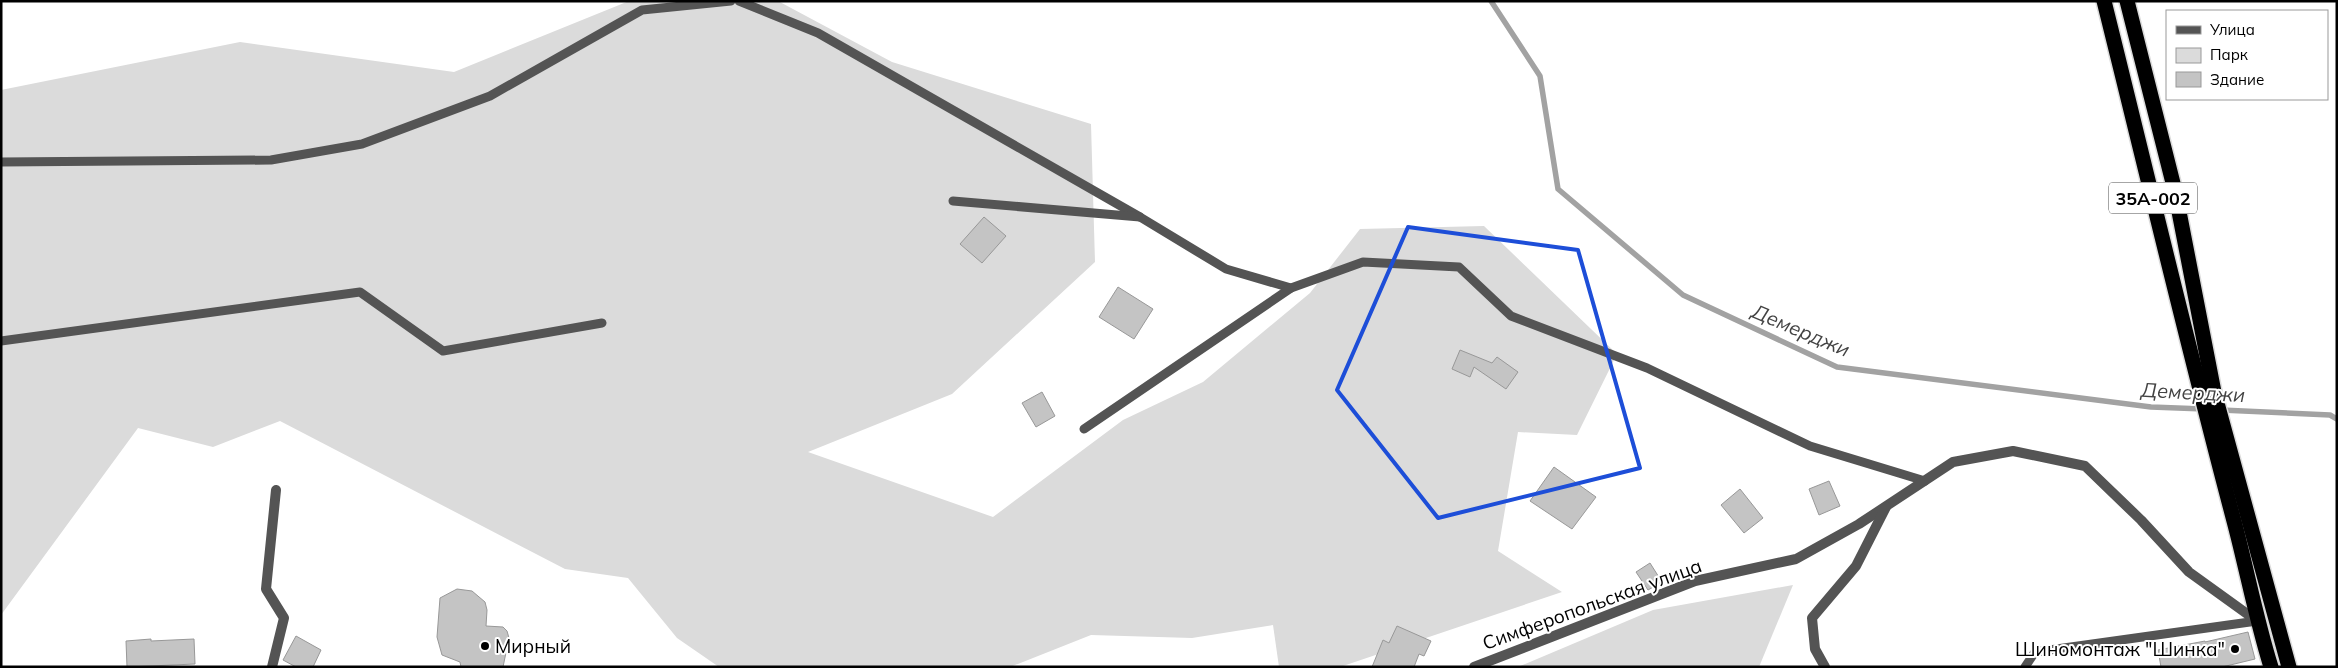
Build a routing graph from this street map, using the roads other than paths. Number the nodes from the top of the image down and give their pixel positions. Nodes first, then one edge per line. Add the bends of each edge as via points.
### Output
1 (731, 1) edge
2 (739, 1) edge
3 (2104, 1) edge
4 (2126, 1) edge
5 (1, 162) edge
6 (953, 201) dead end
7 (1140, 217) junction
8 (1291, 288) junction
9 (602, 323) dead end
10 (1, 341) edge
11 (2207, 393) junction
12 (2216, 427) junction
13 (1084, 429) dead end
14 (1925, 481) junction
15 (276, 490) dead end
16 (1886, 506) junction
17 (2257, 622) junction
18 (272, 667) edge
19 (1474, 667) edge
20 (1825, 667) edge
21 (2025, 667) edge
22 (2271, 667) edge
23 (2289, 667) edge

1 - 5 lane via 642,10 490,96 362,144 271,160
2 - 7 lane via 818,33
3 - 11 highway, 35А-002
4 - 11 highway, 35А-002 via 2175,191
6 - 7 lane
7 - 8 lane via 1226,269
8 - 13 lane
8 - 14 lane via 1363,262 1460,266 1512,316 1647,368 1810,446
9 - 10 lane via 443,351 360,292
11 - 12 highway, 35А-002
12 - 17 highway, 35А-002
12 - 23 highway, 35А-002
14 - 16 street, Симферопольская улица
14 - 17 street, Симферопольская улица via 1953,462 2013,451 2085,466 2189,572
15 - 18 street via 266,589 284,618
16 - 19 street, Симферопольская улица via 1796,560 1695,581
16 - 20 street via 1856,566 1812,618 1815,650
17 - 21 lane via 2035,652
17 - 22 highway, 35А-002

